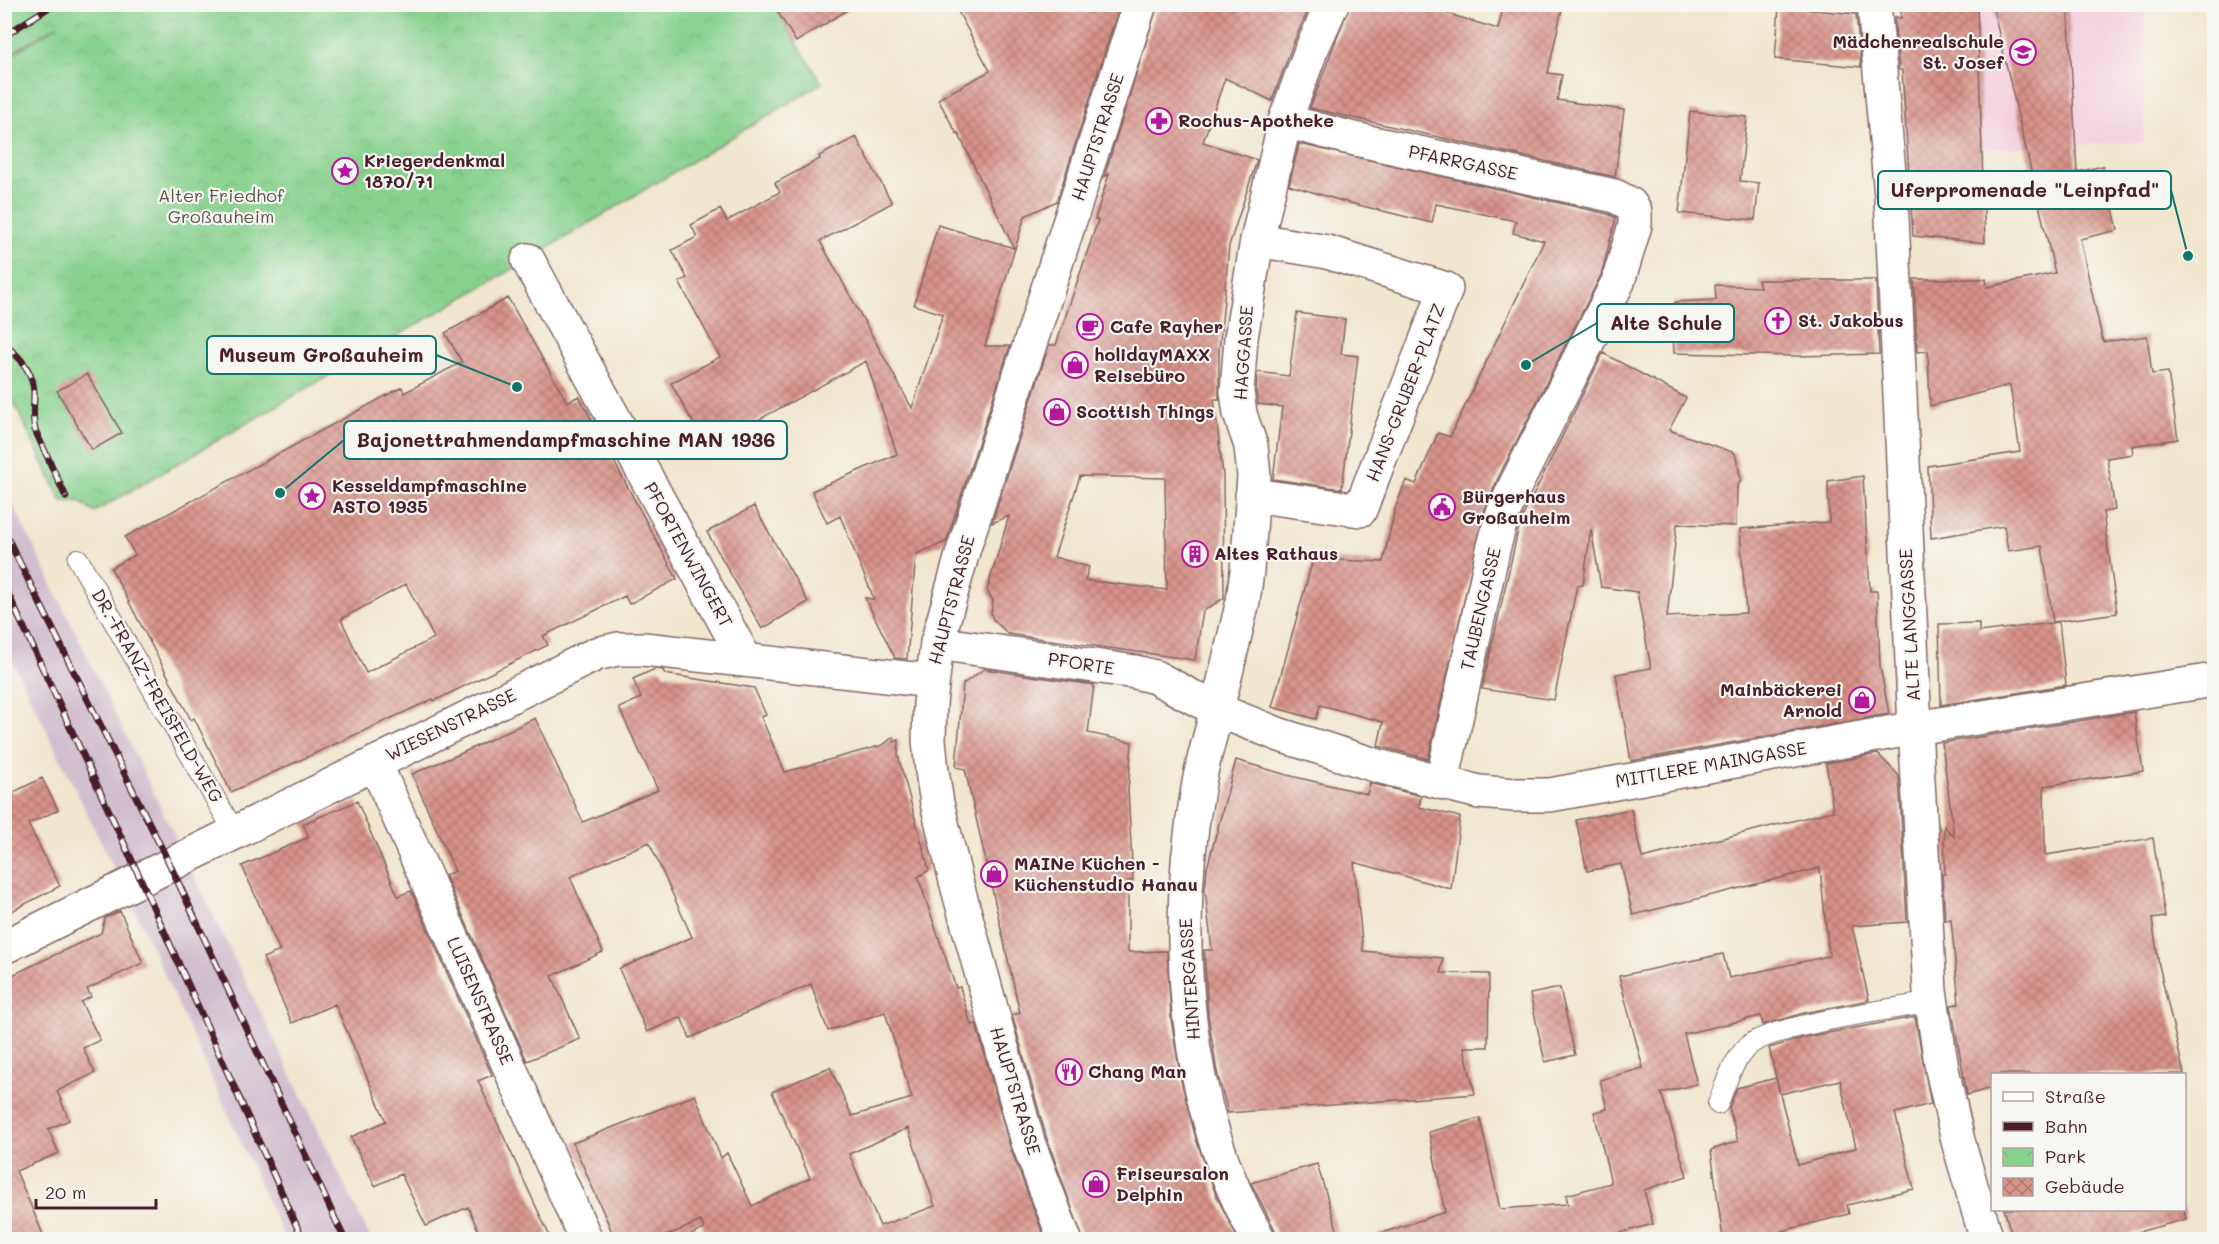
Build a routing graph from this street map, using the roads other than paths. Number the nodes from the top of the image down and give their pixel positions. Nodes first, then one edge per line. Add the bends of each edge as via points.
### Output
1 (1140, 4) edge
2 (1332, 4) edge
3 (1874, 4) edge
4 (1286, 121) junction
5 (1635, 211) joint
6 (1257, 240) junction
7 (528, 260) dead end
8 (1252, 495) junction
9 (78, 559) dead end
10 (938, 643) junction
11 (745, 659) junction
12 (2214, 680) edge
13 (932, 681) junction
14 (1217, 710) junction
15 (1915, 728) junction
16 (375, 763) junction
17 (1443, 783) junction
18 (235, 833) junction
19 (4, 947) edge
20 (1932, 1002) junction
21 (1718, 1104) dead end
22 (586, 1239) edge
23 (1065, 1239) edge
24 (1259, 1239) edge
25 (1987, 1239) edge

1 - 10 street, HAUPTSTRASSE via 968,537
2 - 4 street, HAGGASSE
3 - 15 street, ALTE LANGGASSE via 1891,195
4 - 5 street, PFARRGASSE via 1615,196
4 - 6 street, HAGGASSE
5 - 17 street, TAUBENGASSE via 1635,225 1618,282 1502,516
6 - 8 street, HAGGASSE via 1241,338 1237,392 1251,446
6 - 8 street, HANS-GRUBER-PLATZ via 1327,252 1446,289 1360,510
7 - 11 street, PFORTENWINGERT
8 - 14 street, HAGGASSE via 1248,571
9 - 18 lane, DR.-FRANZ-FREISFELD-WEG
10 - 13 street, HAUPTSTRASSE
10 - 14 street, PFORTE via 1135,672 1155,677
11 - 13 street, WIESENSTRASSE
11 - 16 street, WIESENSTRASSE via 644,649 596,654
12 - 15 street, MITTLERE MAINGASSE
13 - 23 street, HAUPTSTRASSE via 929,740 937,803 1028,1142
14 - 17 street, MITTLERE MAINGASSE via 1291,739
14 - 24 street, HINTERGASSE via 1199,781 1190,842 1185,953 1206,1108 1230,1182
15 - 17 street, MITTLERE MAINGASSE via 1550,795 1479,792
15 - 20 street, ALTE LANGGASSE
16 - 18 street, WIESENSTRASSE
16 - 22 street, LUISENSTRASSE
18 - 19 street, WIESENSTRASSE
20 - 21 lane via 1806,1025 1756,1040 1745,1048
20 - 25 street, ALTE LANGGASSE via 1958,1141

